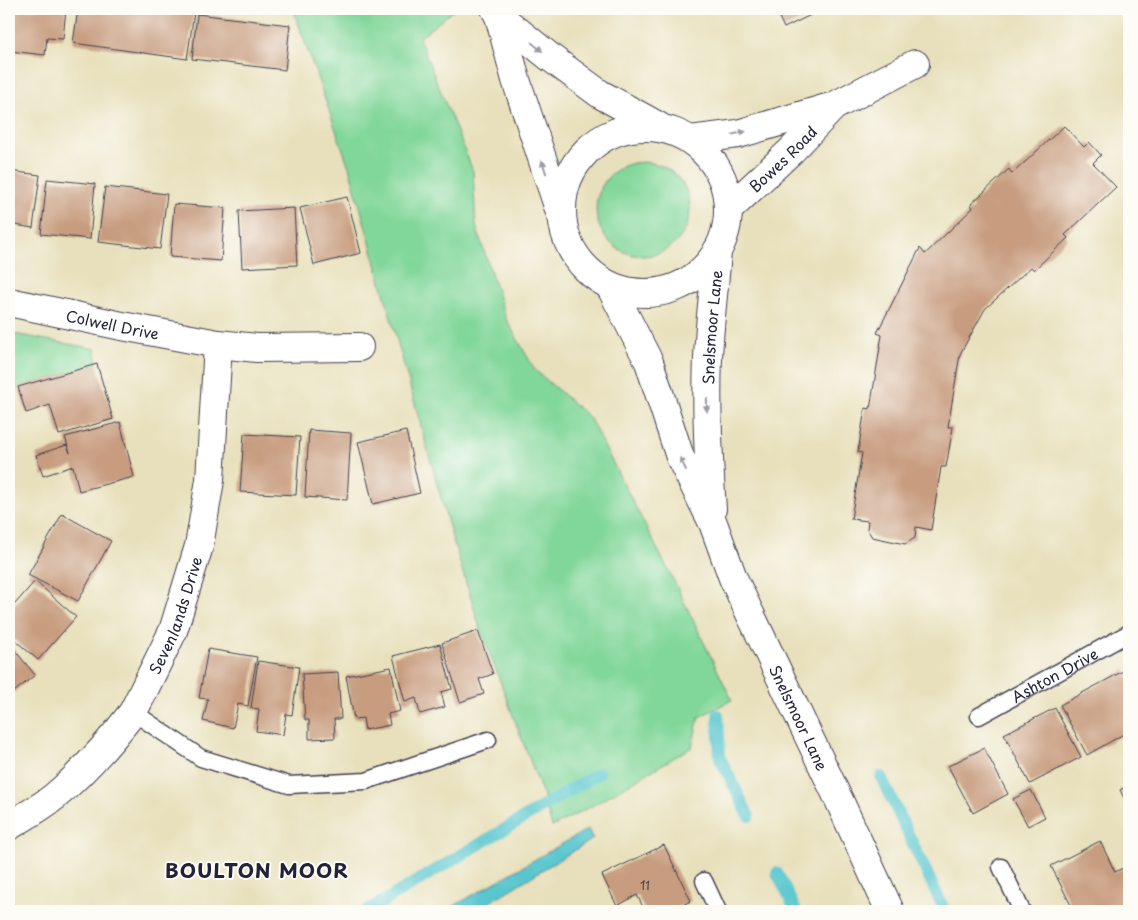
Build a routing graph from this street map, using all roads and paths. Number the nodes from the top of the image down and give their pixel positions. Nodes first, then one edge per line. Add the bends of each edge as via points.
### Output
1 (497, 12) edge
2 (915, 64) dead end
3 (834, 106) junction
4 (661, 128) junction
5 (690, 140) junction
6 (728, 210) junction
7 (560, 213) junction
8 (717, 251) junction
9 (610, 286) junction
10 (9, 302) edge
11 (218, 344) junction
12 (359, 347) dead end
13 (713, 523) junction
14 (1129, 633) edge
15 (133, 712) junction
16 (979, 716) dead end
17 (488, 740) dead end
18 (9, 826) edge
19 (1001, 867) dead end
20 (704, 881) dead end
21 (718, 911) edge
22 (890, 911) edge
23 (1022, 911) edge

1 -> 4 street via 600,94
7 -> 1 street
2 - 3 street, Bowes Road
5 -> 3 street, Bowes Road via 738,134
3 - 6 street, Bowes Road
4 - 5 street
4 - 7 street via 631,127 603,137 585,152 565,184
5 - 6 street via 706,153 718,170 726,189
6 - 8 street via 725,231
7 - 9 street via 565,235 575,256 590,274
8 - 9 street via 702,270 681,285 658,292 633,293
8 -> 13 street, Snelsmoor Lane via 707,398
13 -> 9 street, Snelsmoor Lane via 680,458 649,362
10 - 11 street, Colwell Drive
11 - 12 street, Colwell Drive via 257,348
11 - 15 street, Sevenlands Drive via 210,480 199,546 173,631
13 - 22 street, Snelsmoor Lane via 733,578
14 - 16 lane, Ashton Drive
15 - 17 lane via 201,758 289,785 366,781
15 - 18 street, Sevenlands Drive via 97,756 54,797
19 - 23 lane
20 - 21 lane

